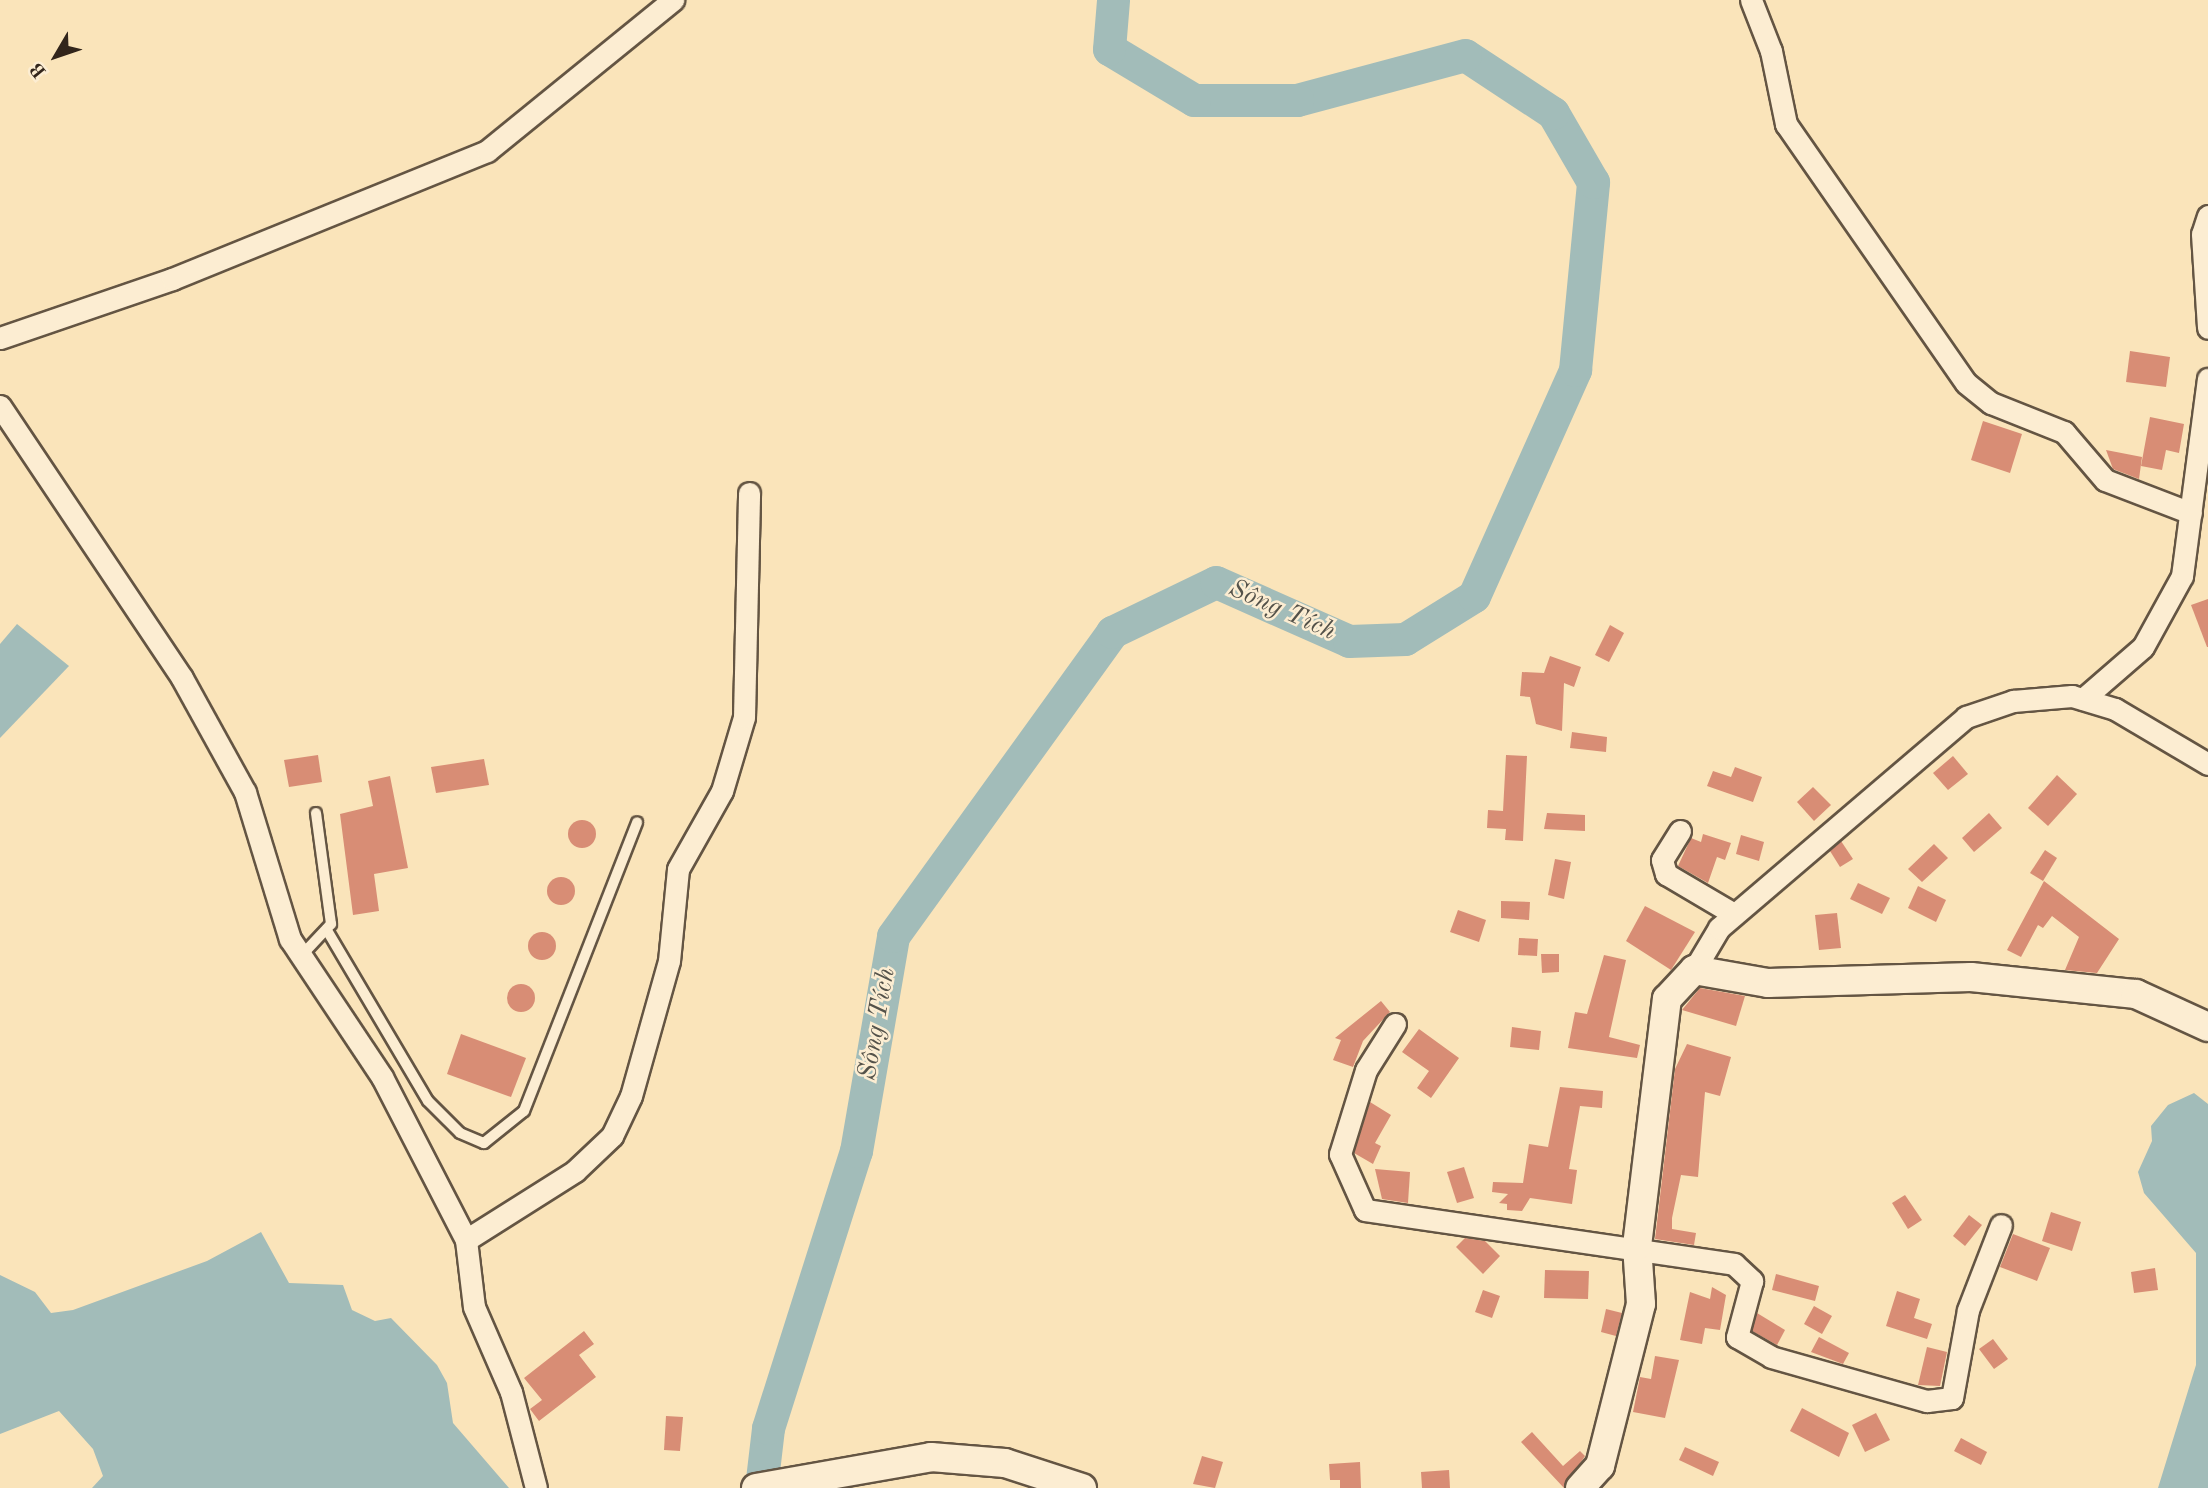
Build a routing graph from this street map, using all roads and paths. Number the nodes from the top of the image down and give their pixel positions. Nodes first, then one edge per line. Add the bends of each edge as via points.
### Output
1 (673, 0) edge
2 (1751, 0) edge
3 (2208, 216) edge
4 (2208, 328) edge
5 (0, 338) edge
6 (2208, 379) edge
7 (0, 406) edge
8 (750, 493) dead end
9 (2191, 513) junction
10 (2083, 699) junction
11 (2208, 764) edge
12 (316, 813) dead end
13 (637, 822) dead end
14 (1680, 831) dead end
15 (1734, 915) junction
16 (328, 932) junction
17 (301, 956) junction
18 (1694, 970) junction
19 (1395, 1024) dead end
20 (2208, 1027) edge
21 (2001, 1225) dead end
22 (466, 1240) junction
23 (1637, 1246) junction
24 (536, 1488) edge
25 (756, 1488) edge
26 (1082, 1488) edge
27 (1580, 1488) edge

1 - 5 street via 487,151 172,279
2 - 9 street via 1771,51 1786,124 1966,383 1991,403 2064,432 2105,480
3 - 4 street via 2202,234
6 - 9 street
7 - 17 street via 182,678 245,792 289,939
8 - 22 street via 744,717 722,791 678,869 674,939 631,1096 612,1136 575,1171
9 - 10 street via 2182,576 2160,624 2119,671
10 - 11 street via 2115,709
10 - 15 street via 2013,701 1966,717
12 - 16 lane via 331,912
13 - 16 lane via 524,1111 484,1143 460,1133 428,1101
14 - 15 street via 1662,860 1666,874
15 - 18 street
16 - 17 lane
17 - 22 street via 382,1077
18 - 20 street via 1768,983 1971,977 2136,994
18 - 23 street via 1667,999
19 - 23 street via 1366,1070 1340,1154 1365,1210
21 - 23 street via 1968,1310 1956,1392 1944,1401 1746,1347 1737,1337 1752,1274 1734,1264
22 - 24 street via 474,1307 511,1392
23 - 27 street via 1641,1304 1600,1466
25 - 26 street via 931,1457 1005,1463

